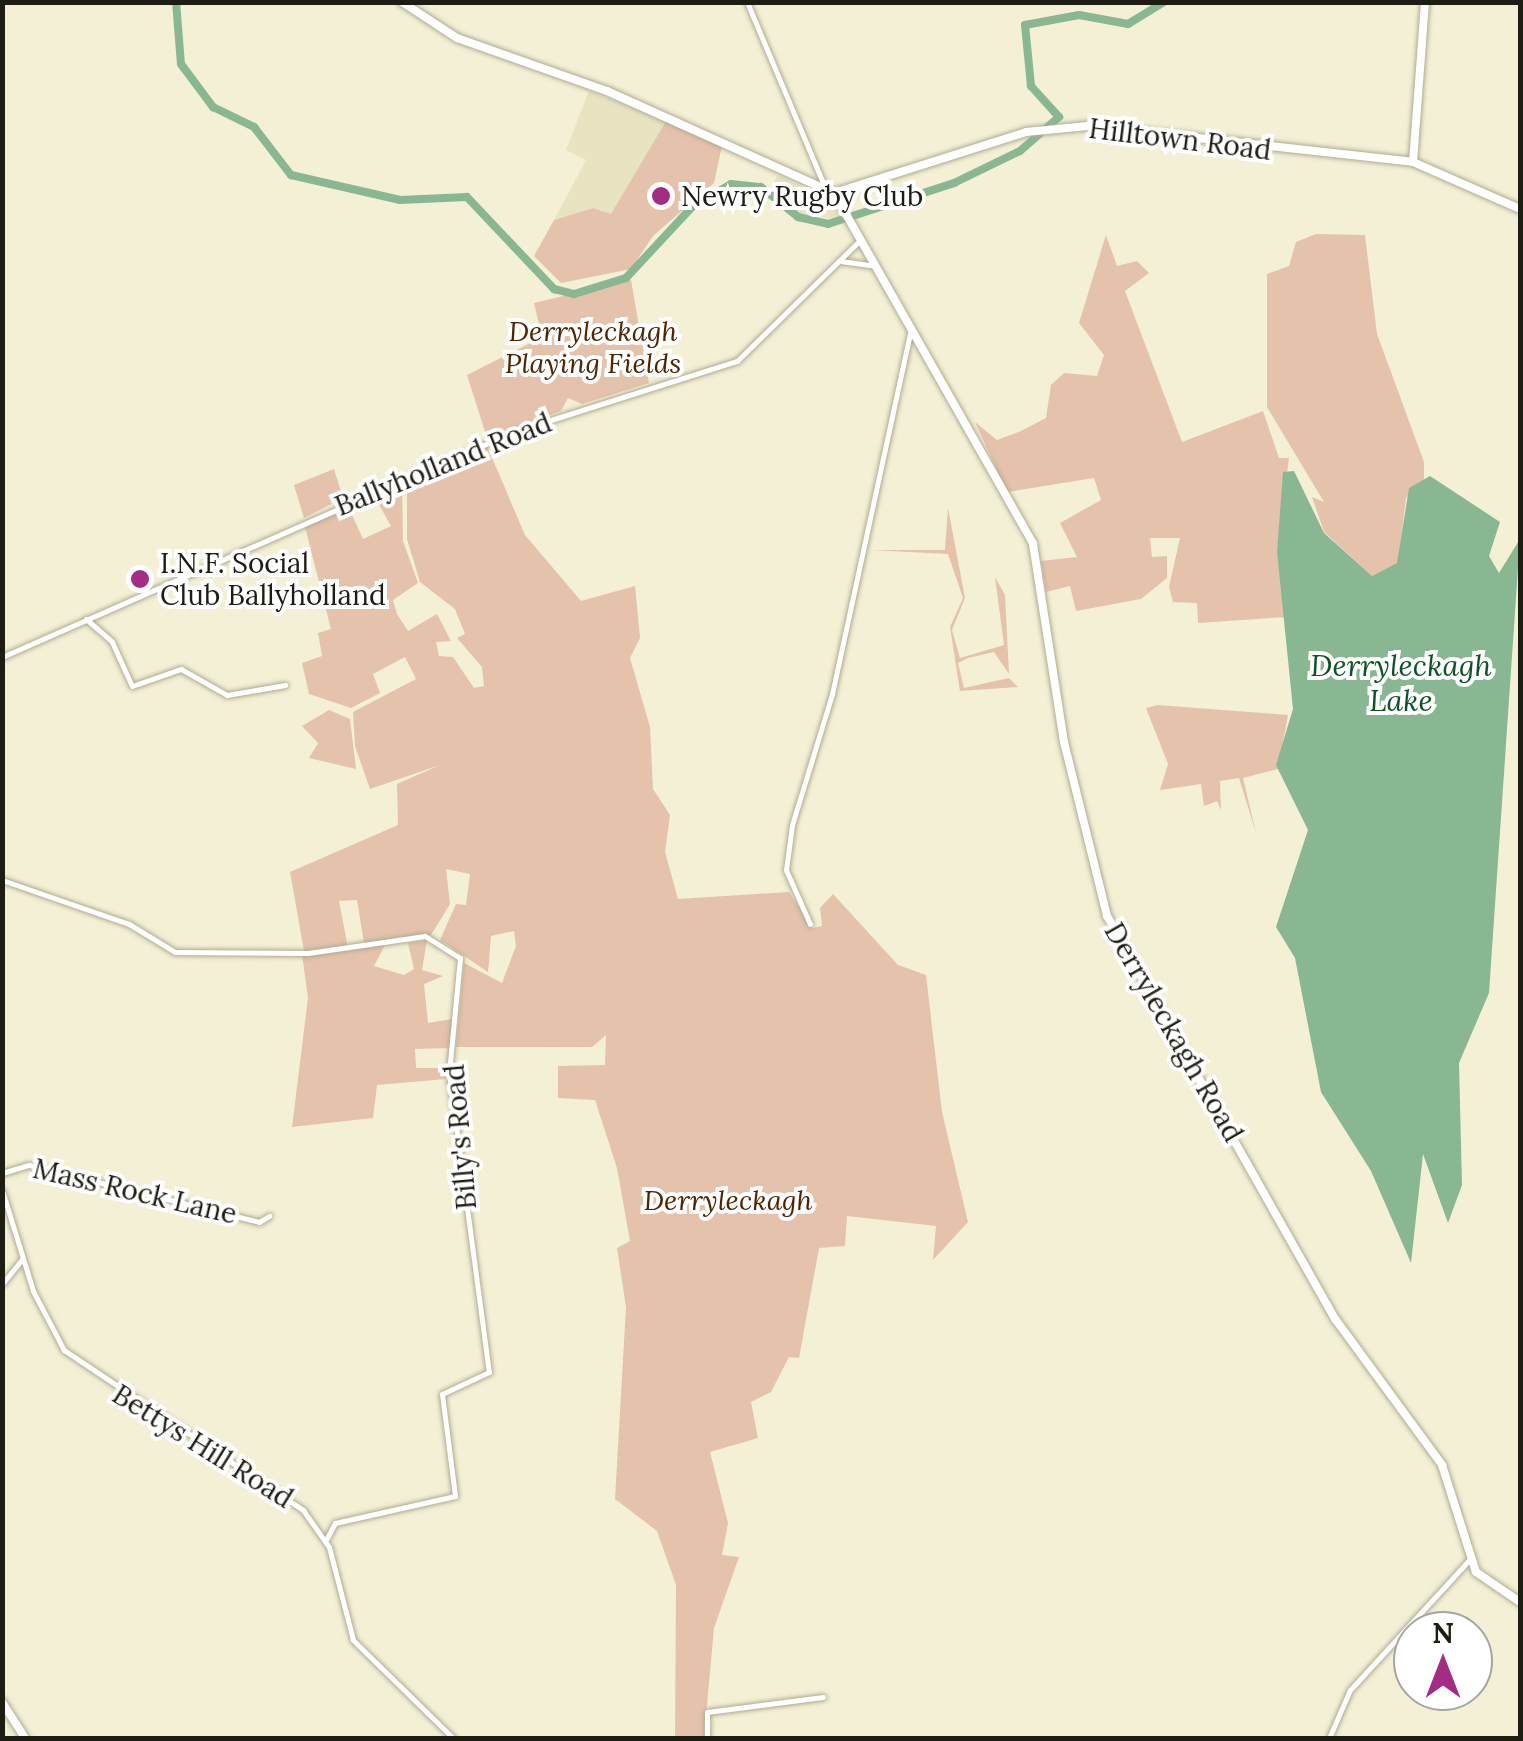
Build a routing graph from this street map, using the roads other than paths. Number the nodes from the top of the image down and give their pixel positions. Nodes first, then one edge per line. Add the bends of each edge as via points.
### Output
1 (402, 2) edge
2 (747, 2) edge
3 (1425, 2) edge
4 (1413, 162) junction
5 (829, 192) junction
6 (1520, 209) edge
7 (857, 243) junction
8 (841, 262) junction
9 (871, 264) junction
10 (912, 325) junction
11 (86, 619) junction
12 (2, 656) edge
13 (285, 684) dead end
14 (2, 880) edge
15 (810, 924) dead end
16 (2, 1174) edge
17 (2, 1190) edge
18 (268, 1216) dead end
19 (22, 1259) junction
20 (2, 1284) edge
21 (326, 1540) junction
22 (1471, 1559) junction
23 (1520, 1602) edge
24 (823, 1697) dead end
25 (2, 1702) edge
26 (25, 1738) edge
27 (453, 1738) edge
28 (707, 1738) edge
29 (1328, 1738) edge

1 - 5 street via 457,38 607,91
2 - 5 street
3 - 4 street
4 - 5 street, Hilltown Road via 1113,128 1046,130
4 - 6 street, Hilltown Road
5 - 7 street, Derryleckagh Road
7 - 8 street, Ballyholland Road
7 - 9 street, Derryleckagh Road
8 - 9 street
8 - 11 street, Ballyholland Road via 737,361 514,432
9 - 10 street, Derryleckagh Road
10 - 15 street via 832,694 792,825 786,870
10 - 22 street, Derryleckagh Road via 1033,544 1064,742 1107,916 1336,1320 1442,1465
11 - 12 street, Ballyholland Road
11 - 13 street via 112,642 132,686 180,669 227,695
14 - 21 street, Billy's Road via 129,924 175,952 308,952 424,936 460,958 449,1073 489,1372 442,1394 455,1496 335,1523
16 - 18 street, Mass Rock Lane via 30,1164 260,1222
17 - 19 street, Bettys Hill Road
19 - 20 street
19 - 21 street, Bettys Hill Road via 50,1329 79,1366 298,1506
21 - 27 street, Bettys Hill Road via 353,1640
22 - 23 street, Derryleckagh Road via 1485,1582
22 - 29 street via 1350,1690
24 - 28 street via 706,1712
25 - 26 street

